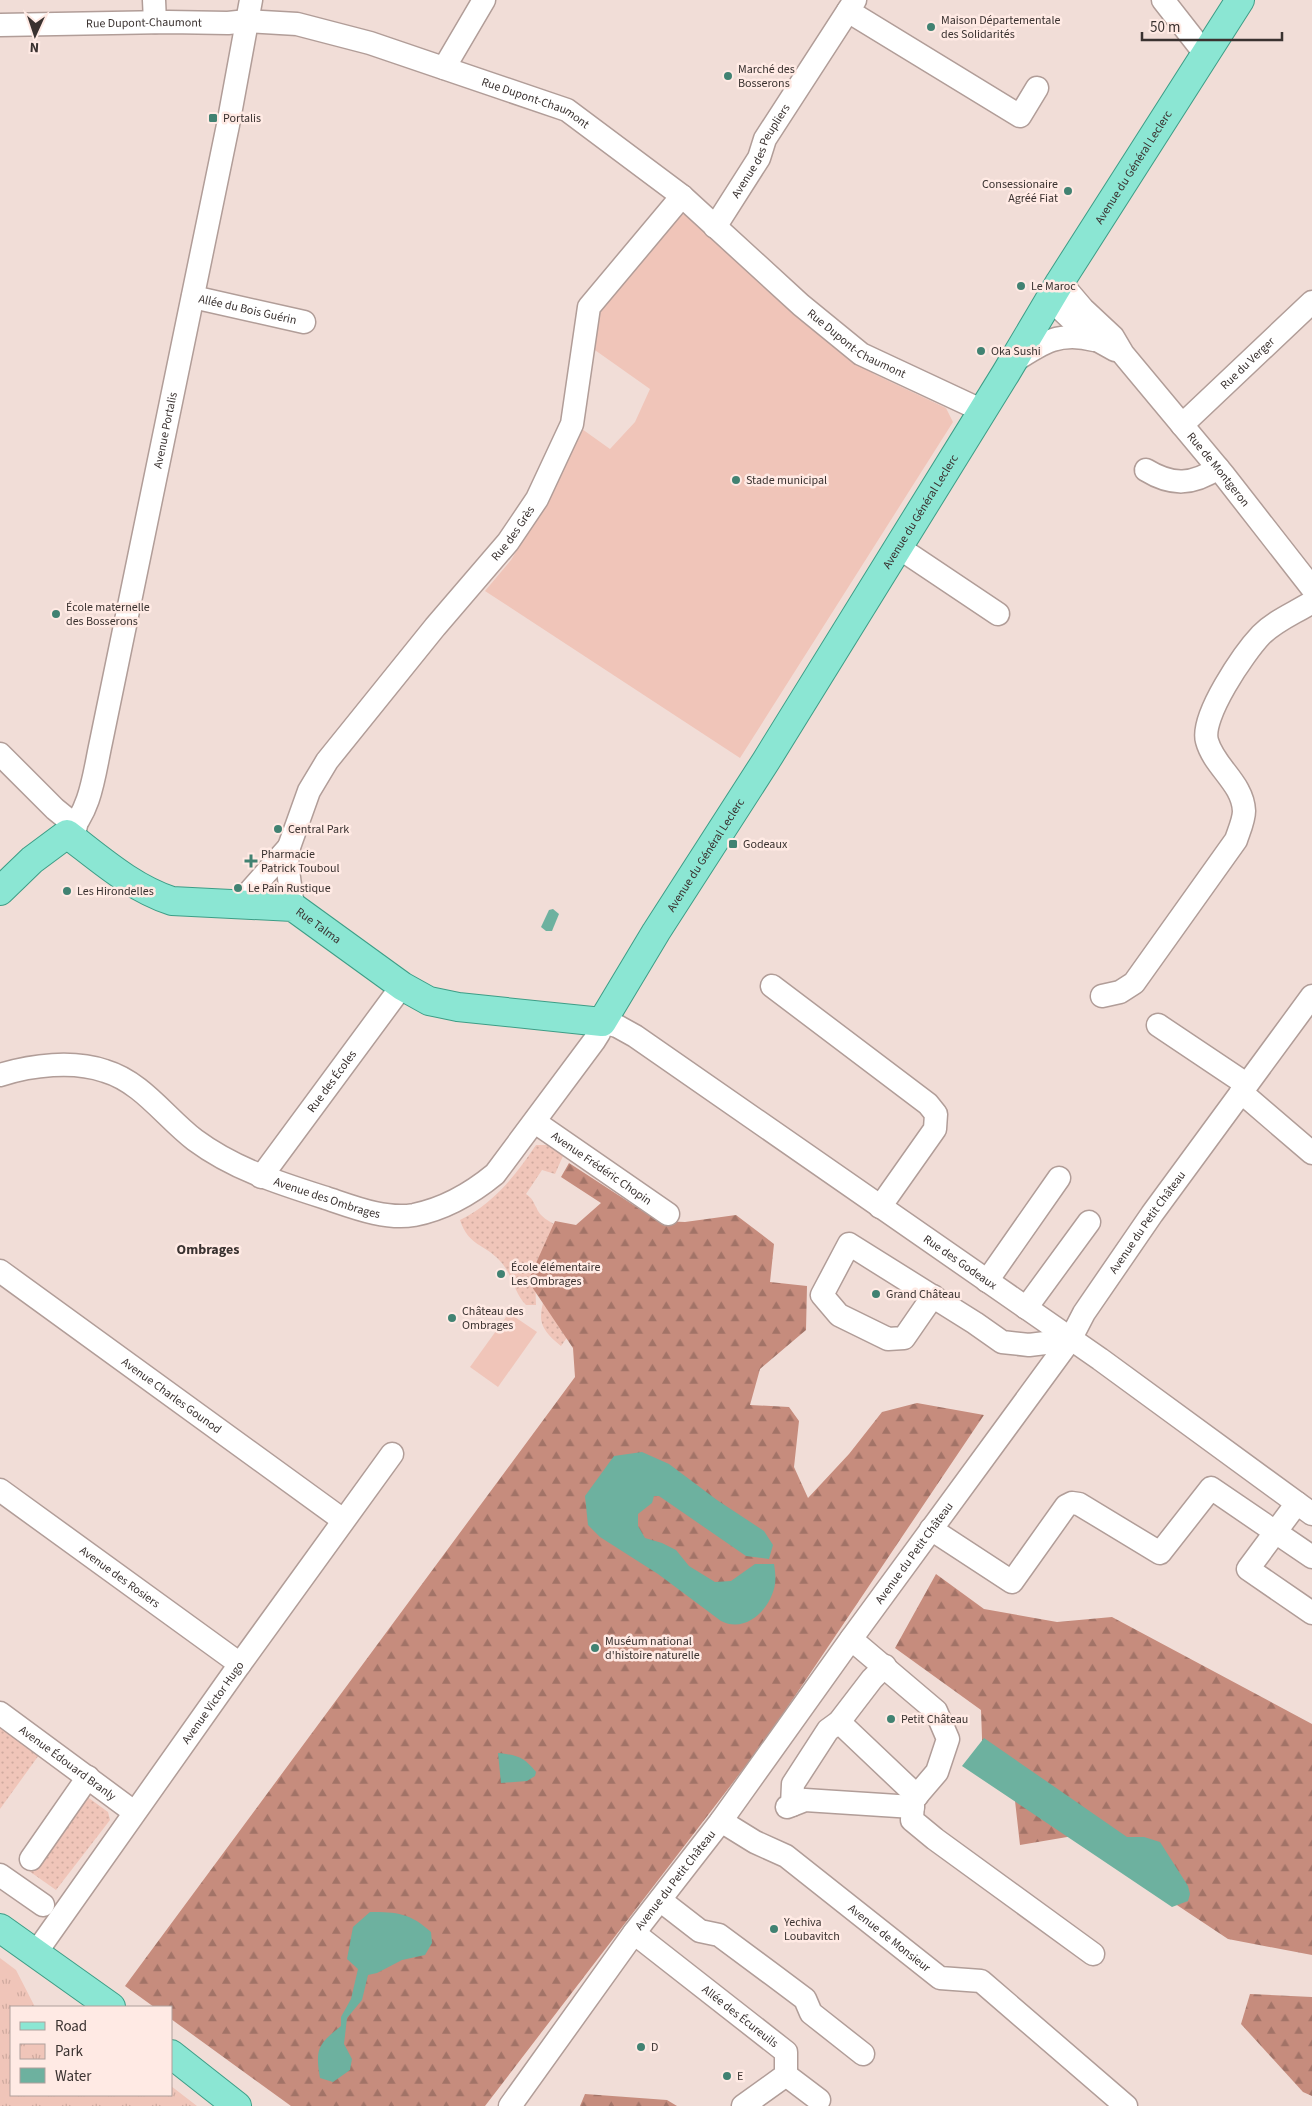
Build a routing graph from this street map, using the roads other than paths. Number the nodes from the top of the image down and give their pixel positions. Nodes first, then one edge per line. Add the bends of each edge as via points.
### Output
1 (484, 0) edge
2 (1163, 0) edge
3 (1240, 0) edge
4 (852, 5) edge
5 (249, 10) edge
6 (154, 11) edge
7 (0, 25) edge
8 (1206, 55) junction
9 (444, 68) junction
10 (1037, 88) dead end
11 (682, 196) junction
12 (715, 227) junction
13 (1055, 290) junction
14 (192, 297) junction
15 (1312, 302) edge
16 (304, 322) dead end
17 (1098, 340) junction
18 (1123, 354) junction
19 (1013, 362) junction
20 (983, 410) junction
21 (1182, 425) junction
22 (1218, 468) junction
23 (1146, 470) dead end
24 (898, 547) junction
25 (1312, 588) edge
26 (1312, 602) edge
27 (998, 614) dead end
28 (0, 754) edge
29 (71, 830) junction
30 (289, 847) junction
31 (0, 892) edge
32 (240, 906) junction
33 (293, 907) junction
34 (402, 986) junction
35 (772, 986) dead end
36 (1102, 996) dead end
37 (1312, 996) edge
38 (602, 1022) junction
39 (1158, 1025) dead end
40 (0, 1075) edge
41 (1244, 1088) junction
42 (535, 1122) junction
43 (1312, 1153) edge
44 (261, 1177) junction
45 (1059, 1178) dead end
46 (880, 1206) junction
47 (668, 1214) dead end
48 (1089, 1222) dead end
49 (0, 1272) edge
50 (987, 1281) junction
51 (933, 1296) junction
52 (1026, 1308) junction
53 (1070, 1340) junction
54 (392, 1454) dead end
55 (0, 1490) edge
56 (1305, 1508) edge
57 (343, 1520) junction
58 (931, 1529) junction
59 (1275, 1532) junction
60 (1312, 1557) edge
61 (1312, 1613) edge
62 (851, 1639) junction
63 (240, 1664) junction
64 (885, 1666) junction
65 (0, 1713) edge
66 (839, 1722) junction
67 (88, 1777) junction
68 (915, 1801) junction
69 (134, 1812) junction
70 (721, 1821) junction
71 (31, 1858) dead end
72 (0, 1875) edge
73 (660, 1900) junction
74 (43, 1905) dead end
75 (0, 1928) edge
76 (634, 1933) junction
77 (35, 1954) junction
78 (1093, 1954) dead end
79 (110, 2006) edge
80 (863, 2054) dead end
81 (172, 2055) edge
82 (786, 2075) junction
83 (819, 2100) dead end
84 (237, 2106) edge
85 (510, 2106) edge
86 (743, 2106) edge
87 (1126, 2106) edge

1 - 9 street
2 - 8 street
3 - 8 main road, Avenue du Général Leclerc
4 - 10 street via 1020,116
4 - 12 street, Avenue des Peupliers via 765,139 759,158
5 - 6 street, Rue Dupont-Chaumont via 228,23
5 - 9 street, Rue Dupont-Chaumont via 370,43
5 - 14 street, Avenue Portalis
6 - 7 street, Rue Dupont-Chaumont
8 - 13 main road, Avenue du Général Leclerc
9 - 11 street, Rue Dupont-Chaumont via 567,110
11 - 12 street, Rue Dupont-Chaumont
11 - 30 street, Rue des Grès via 590,306 572,424 537,499 508,542 327,761 310,791
12 - 20 street, Rue Dupont-Chaumont via 861,354
13 - 17 street, Rue de Montgeron via 1075,324
13 - 18 street, Rue de Montgeron via 1083,309 1113,337
13 - 19 main road, Avenue du Général Leclerc
14 - 16 street, Allée du Bois Guérin
14 - 29 street, Avenue Portalis via 99,751 85,808
15 - 21 street, Rue du Verger
17 - 18 street, Rue de Montgeron
17 - 19 street, Rue de Montgeron via 1057,338 1042,343
18 - 21 street, Rue de Montgeron
19 - 20 main road, Avenue du Général Leclerc
20 - 24 main road, Avenue du Général Leclerc
21 - 22 street, Rue de Montgeron
22 - 23 street via 1206,477 1188,482 1162,480
22 - 25 street, Rue de Montgeron
24 - 27 street
24 - 38 main road, Avenue du Général Leclerc
26 - 36 street via 1280,619 1261,635 1232,674 1209,715 1206,740 1240,792 1244,812 1236,840 1134,983 1120,992
28 - 29 street via 55,809
29 - 31 main road via 32,860
29 - 32 main road, Rue Talma via 116,872 154,896 172,901
30 - 32 street, Rue des Grès
30 - 33 street, Rue des Grès via 287,863
32 - 33 main road, Rue Talma
33 - 34 main road, Rue Talma
34 - 38 main road, Rue Talma via 429,1000 458,1007
34 - 44 street, Rue des Écoles
35 - 46 street via 928,1104 936,1114 934,1129
37 - 41 street, Avenue du Petit Château
38 - 42 street, Avenue des Ombrages via 594,1041
38 - 46 street, Rue des Godeaux via 635,1036
39 - 41 street
40 - 44 street, Avenue des Ombrages via 42,1066 74,1065 105,1070 126,1080 194,1139 224,1159
41 - 43 street
41 - 53 street, Avenue du Petit Château via 1152,1214 1084,1313
42 - 44 street, Avenue des Ombrages via 495,1174 477,1190 414,1215 390,1216 351,1207
42 - 47 street, Avenue Frédéric Chopin
45 - 50 street
46 - 50 street, Rue des Godeaux
48 - 52 street
49 - 57 street, Avenue Charles Gounod
50 - 52 street, Rue des Godeaux
51 - 51 street via 849,1244 822,1295 839,1315 888,1339 904,1338
51 - 53 street via 1002,1342 1029,1345
52 - 53 street, Rue des Godeaux
53 - 56 street, Rue des Godeaux
53 - 58 street, Avenue du Petit Château
54 - 57 street, Avenue Victor Hugo
55 - 63 street, Avenue des Rosiers
56 - 59 street
57 - 63 street, Avenue Victor Hugo
58 - 59 street via 1012,1582 1066,1506 1072,1503 1079,1504 1160,1553 1211,1488
58 - 62 street, Avenue du Petit Château
59 - 60 street
59 - 61 street via 1248,1569
62 - 64 street
62 - 70 street, Avenue du Petit Château
63 - 69 street, Avenue Victor Hugo
64 - 66 street
64 - 68 street via 936,1711 948,1739 937,1772
65 - 67 street, Avenue Édouard Branly
66 - 68 street
66 - 68 street via 828,1730 793,1784 790,1806 805,1800
67 - 69 street, Avenue Édouard Branly
67 - 71 street
68 - 78 street via 912,1820 934,1839
69 - 77 street, Avenue Victor Hugo
70 - 73 street, Avenue du Petit Château
70 - 87 street, Avenue de Monsieur via 754,1842 786,1856 940,1978 981,1981
72 - 74 street
73 - 76 street, Avenue du Petit Château
73 - 80 street via 700,1931 719,1935 805,1999 811,2013
75 - 77 main road
76 - 82 street, Allée des Écureuils via 786,2052
76 - 85 street, Avenue du Petit Château
77 - 79 main road
81 - 84 main road
82 - 83 street
82 - 86 street

